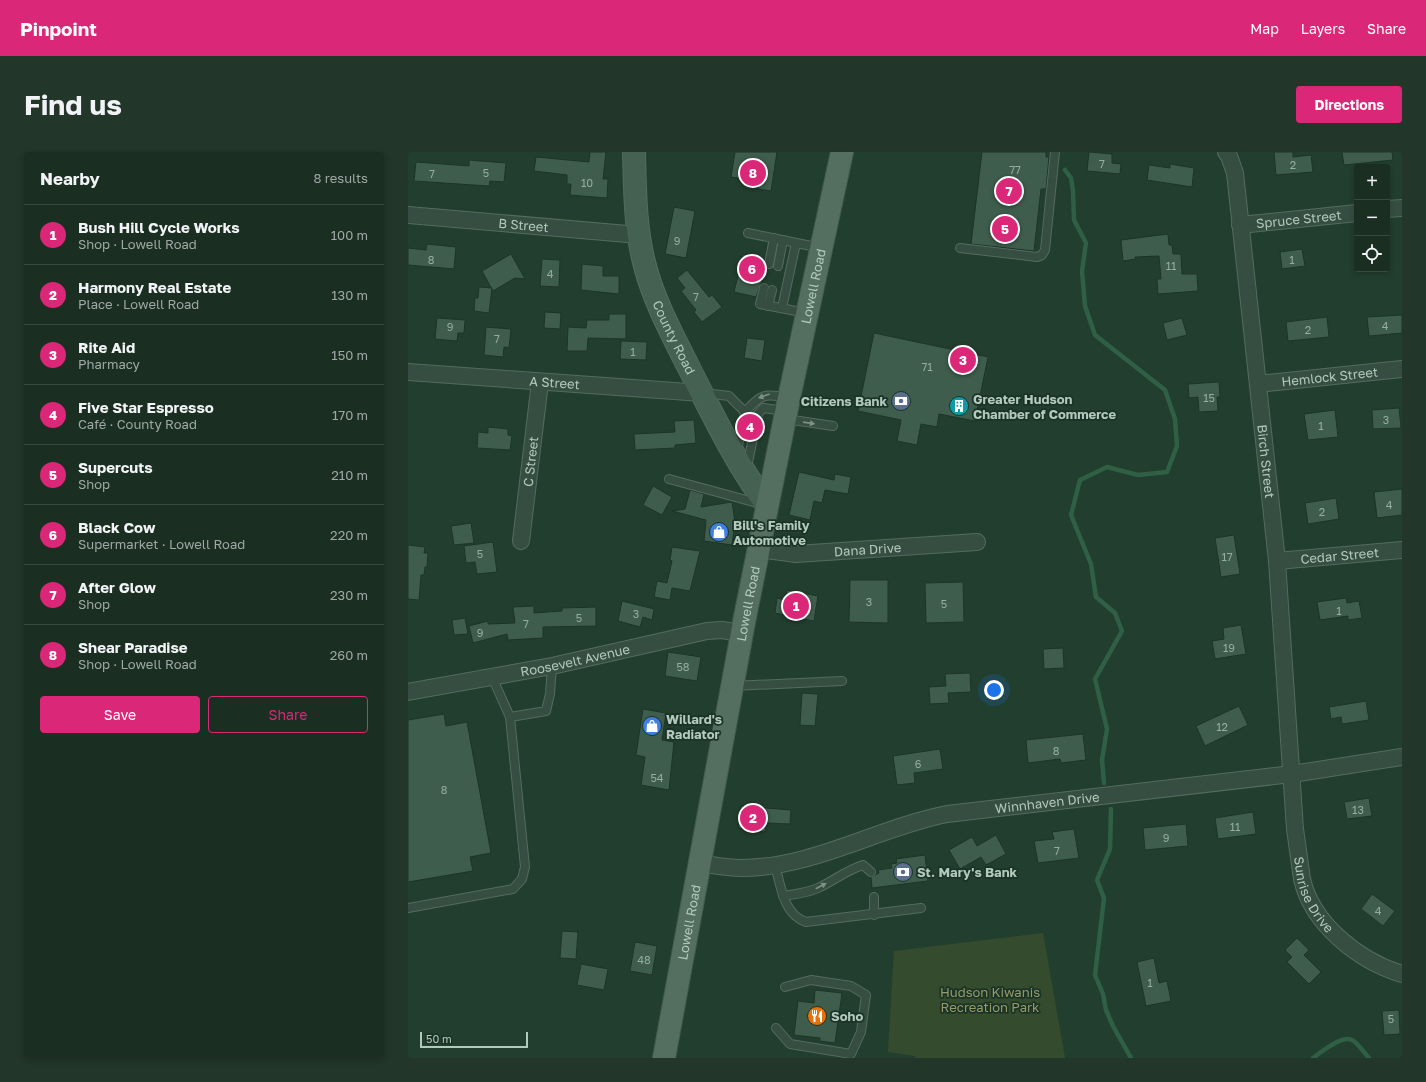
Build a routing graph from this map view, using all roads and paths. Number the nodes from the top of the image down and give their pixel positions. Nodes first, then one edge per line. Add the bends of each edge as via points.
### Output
1 (634, 152) edge
2 (842, 152) edge
3 (1055, 152) edge
4 (1226, 152) edge
5 (1402, 208) edge
6 (1390, 210) edge
7 (1354, 213) edge
8 (408, 215) edge
9 (1240, 225) junction
10 (748, 233) dead end
11 (638, 235) junction
12 (774, 238) junction
13 (783, 240) junction
14 (796, 243) junction
15 (822, 248) junction
16 (960, 248) dead end
17 (769, 264) dead end
18 (778, 266) dead end
19 (764, 288) dead end
20 (772, 290) dead end
21 (768, 306) junction
22 (782, 308) junction
23 (808, 313) junction
24 (1402, 369) edge
25 (408, 372) edge
26 (540, 382) junction
27 (1258, 384) junction
28 (702, 393) junction
29 (787, 409) junction
30 (745, 412) junction
31 (833, 426) dead end
32 (741, 465) junction
33 (669, 478) dead end
34 (767, 505) junction
35 (522, 541) dead end
36 (977, 542) dead end
37 (758, 549) junction
38 (1402, 550) edge
39 (1277, 561) junction
40 (742, 633) junction
41 (552, 666) junction
42 (492, 677) junction
43 (842, 681) dead end
44 (732, 686) junction
45 (408, 692) edge
46 (510, 717) junction
47 (1402, 757) edge
48 (1292, 774) junction
49 (699, 863) junction
50 (776, 865) junction
51 (871, 872) dead end
52 (784, 896) junction
53 (874, 898) dead end
54 (408, 908) edge
55 (921, 908) dead end
56 (874, 915) junction
57 (1402, 974) edge
58 (785, 987) dead end
59 (776, 1028) dead end
60 (664, 1058) edge

1 - 11 street, County Road
2 - 15 main road, Lowell Road
3 - 16 lane via 1045,250 1042,255 1037,257
4 - 9 street, Birch Street via 1235,174
5 - 6 street
7 - 9 street, Spruce Street
8 - 11 street, B Street
9 - 27 street, Birch Street
10 - 12 lane
11 - 28 street, County Road via 645,268 658,303
12 - 13 lane
12 - 17 lane
13 - 14 lane
13 - 18 lane
14 - 15 lane
14 - 22 lane
15 - 23 main road, Lowell Road
19 - 21 lane via 760,304
20 - 21 lane
21 - 22 lane
22 - 23 lane
23 - 29 main road, Lowell Road
24 - 27 street, Hemlock Street
25 - 26 street, A Street
26 - 28 street, A Street
26 - 35 street, C Street
27 - 39 street, Birch Street
28 - 30 lane via 729,396
28 - 32 street, County Road
29 -> 30 lane via 770,394 761,396
29 -> 31 lane
29 - 32 lane via 763,408 758,414
29 - 34 main road, Lowell Road
30 - 32 lane
32 - 34 street, County Road
33 - 34 lane
34 - 37 main road, Lowell Road
36 - 37 street, Dana Drive via 796,554
37 - 40 main road, Lowell Road
38 - 39 street, Cedar Street
39 - 48 street, Birch Street
40 - 41 street, Roosevelt Avenue via 706,631
40 - 44 main road, Lowell Road
41 - 42 street, Roosevelt Avenue
41 - 46 lane via 546,711
42 - 45 street, Roosevelt Avenue
42 - 46 lane
43 - 44 lane
44 - 49 main road, Lowell Road
46 - 54 lane via 525,867 522,879 513,889
47 - 48 street, Winnhaven Drive
48 - 50 street, Winnhaven Drive via 947,814 899,826 832,850
48 - 57 street, Sunrise Drive via 1299,863 1304,887 1315,910 1349,946 1377,964
49 - 50 street, Winnhaven Drive via 740,868
49 - 60 main road, Lowell Road
50 - 52 lane
52 -> 51 lane via 817,889 863,865
52 - 56 lane via 793,914 806,922
53 - 56 lane
55 - 56 lane
58 - 59 lane via 811,980 850,986 866,995 861,1032 851,1054 790,1044

